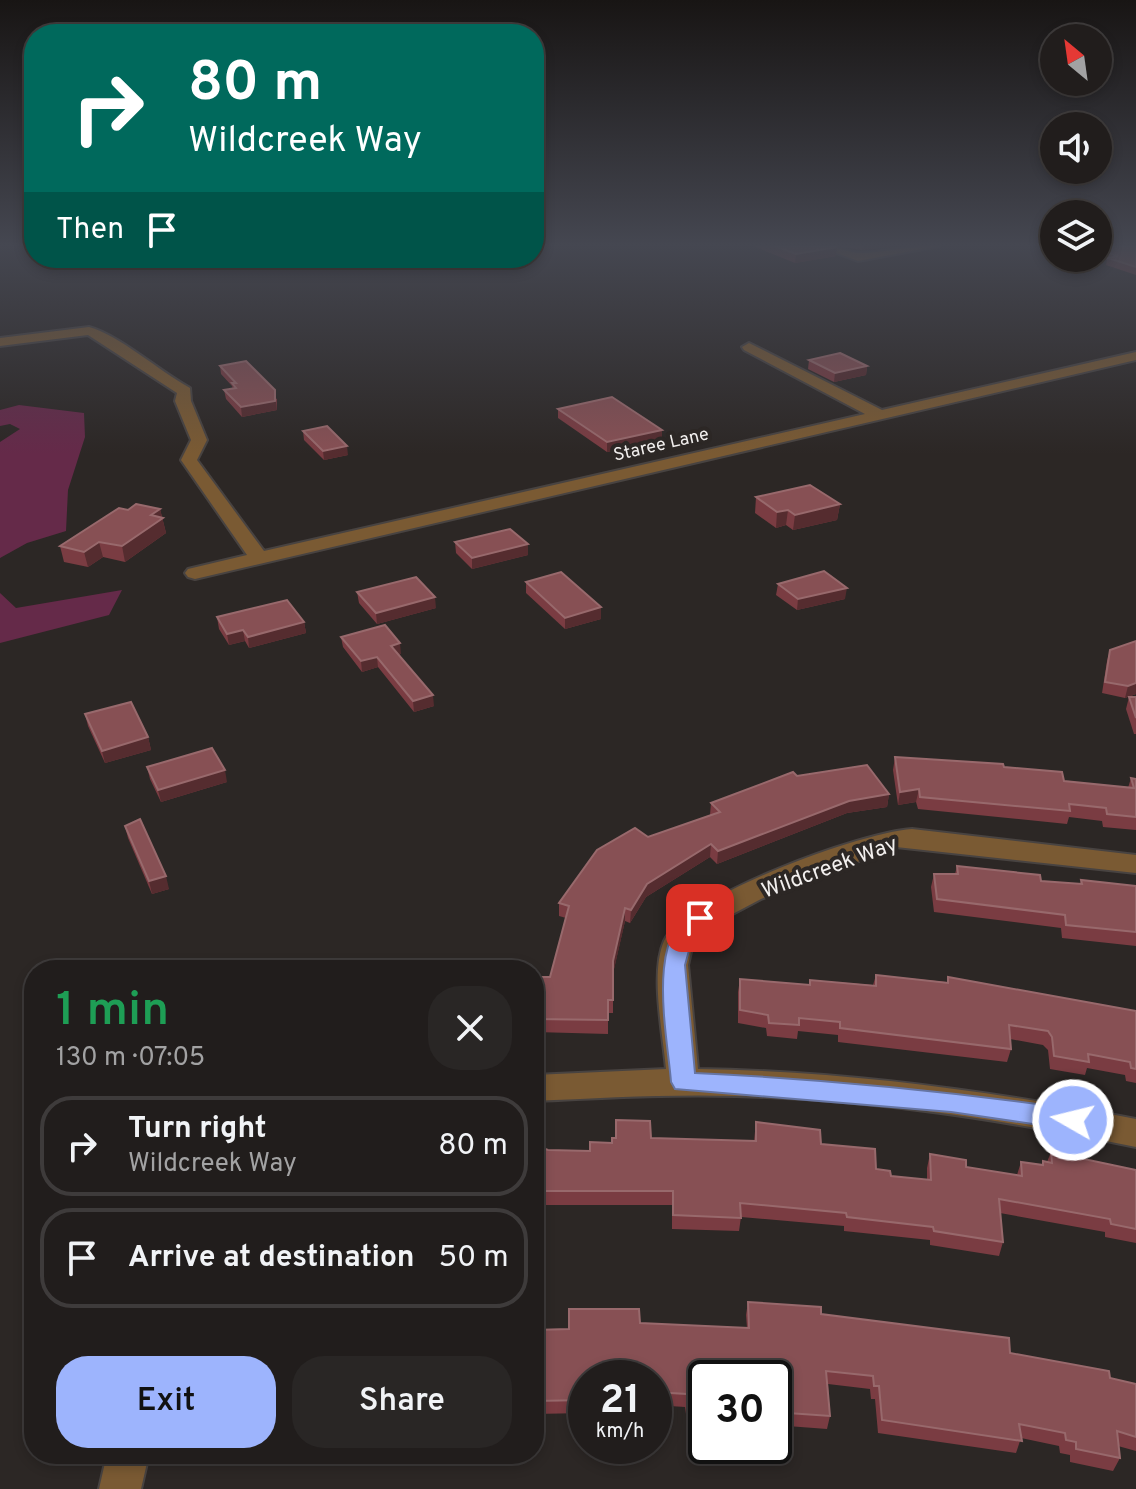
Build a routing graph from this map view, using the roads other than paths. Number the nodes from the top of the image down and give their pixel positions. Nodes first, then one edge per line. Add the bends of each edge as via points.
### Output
1 (0, 342) edge
2 (749, 347) dead end
3 (1136, 356) edge
4 (878, 414) junction
5 (259, 558) junction
6 (195, 573) dead end
7 (1136, 864) edge
8 (683, 1082) junction
9 (544, 1088) edge
10 (1136, 1133) edge
11 (126, 1464) edge
12 (120, 1489) edge

1 - 5 street via 89,331 185,391 183,401 199,440 189,460
2 - 4 street
3 - 4 street, Staree Lane
4 - 5 street, Staree Lane
5 - 6 street, Staree Lane
7 - 8 street, Wildcreek Way via 894,839 722,905 683,933 676,949
8 - 9 street
8 - 10 street via 951,1102
11 - 12 street

